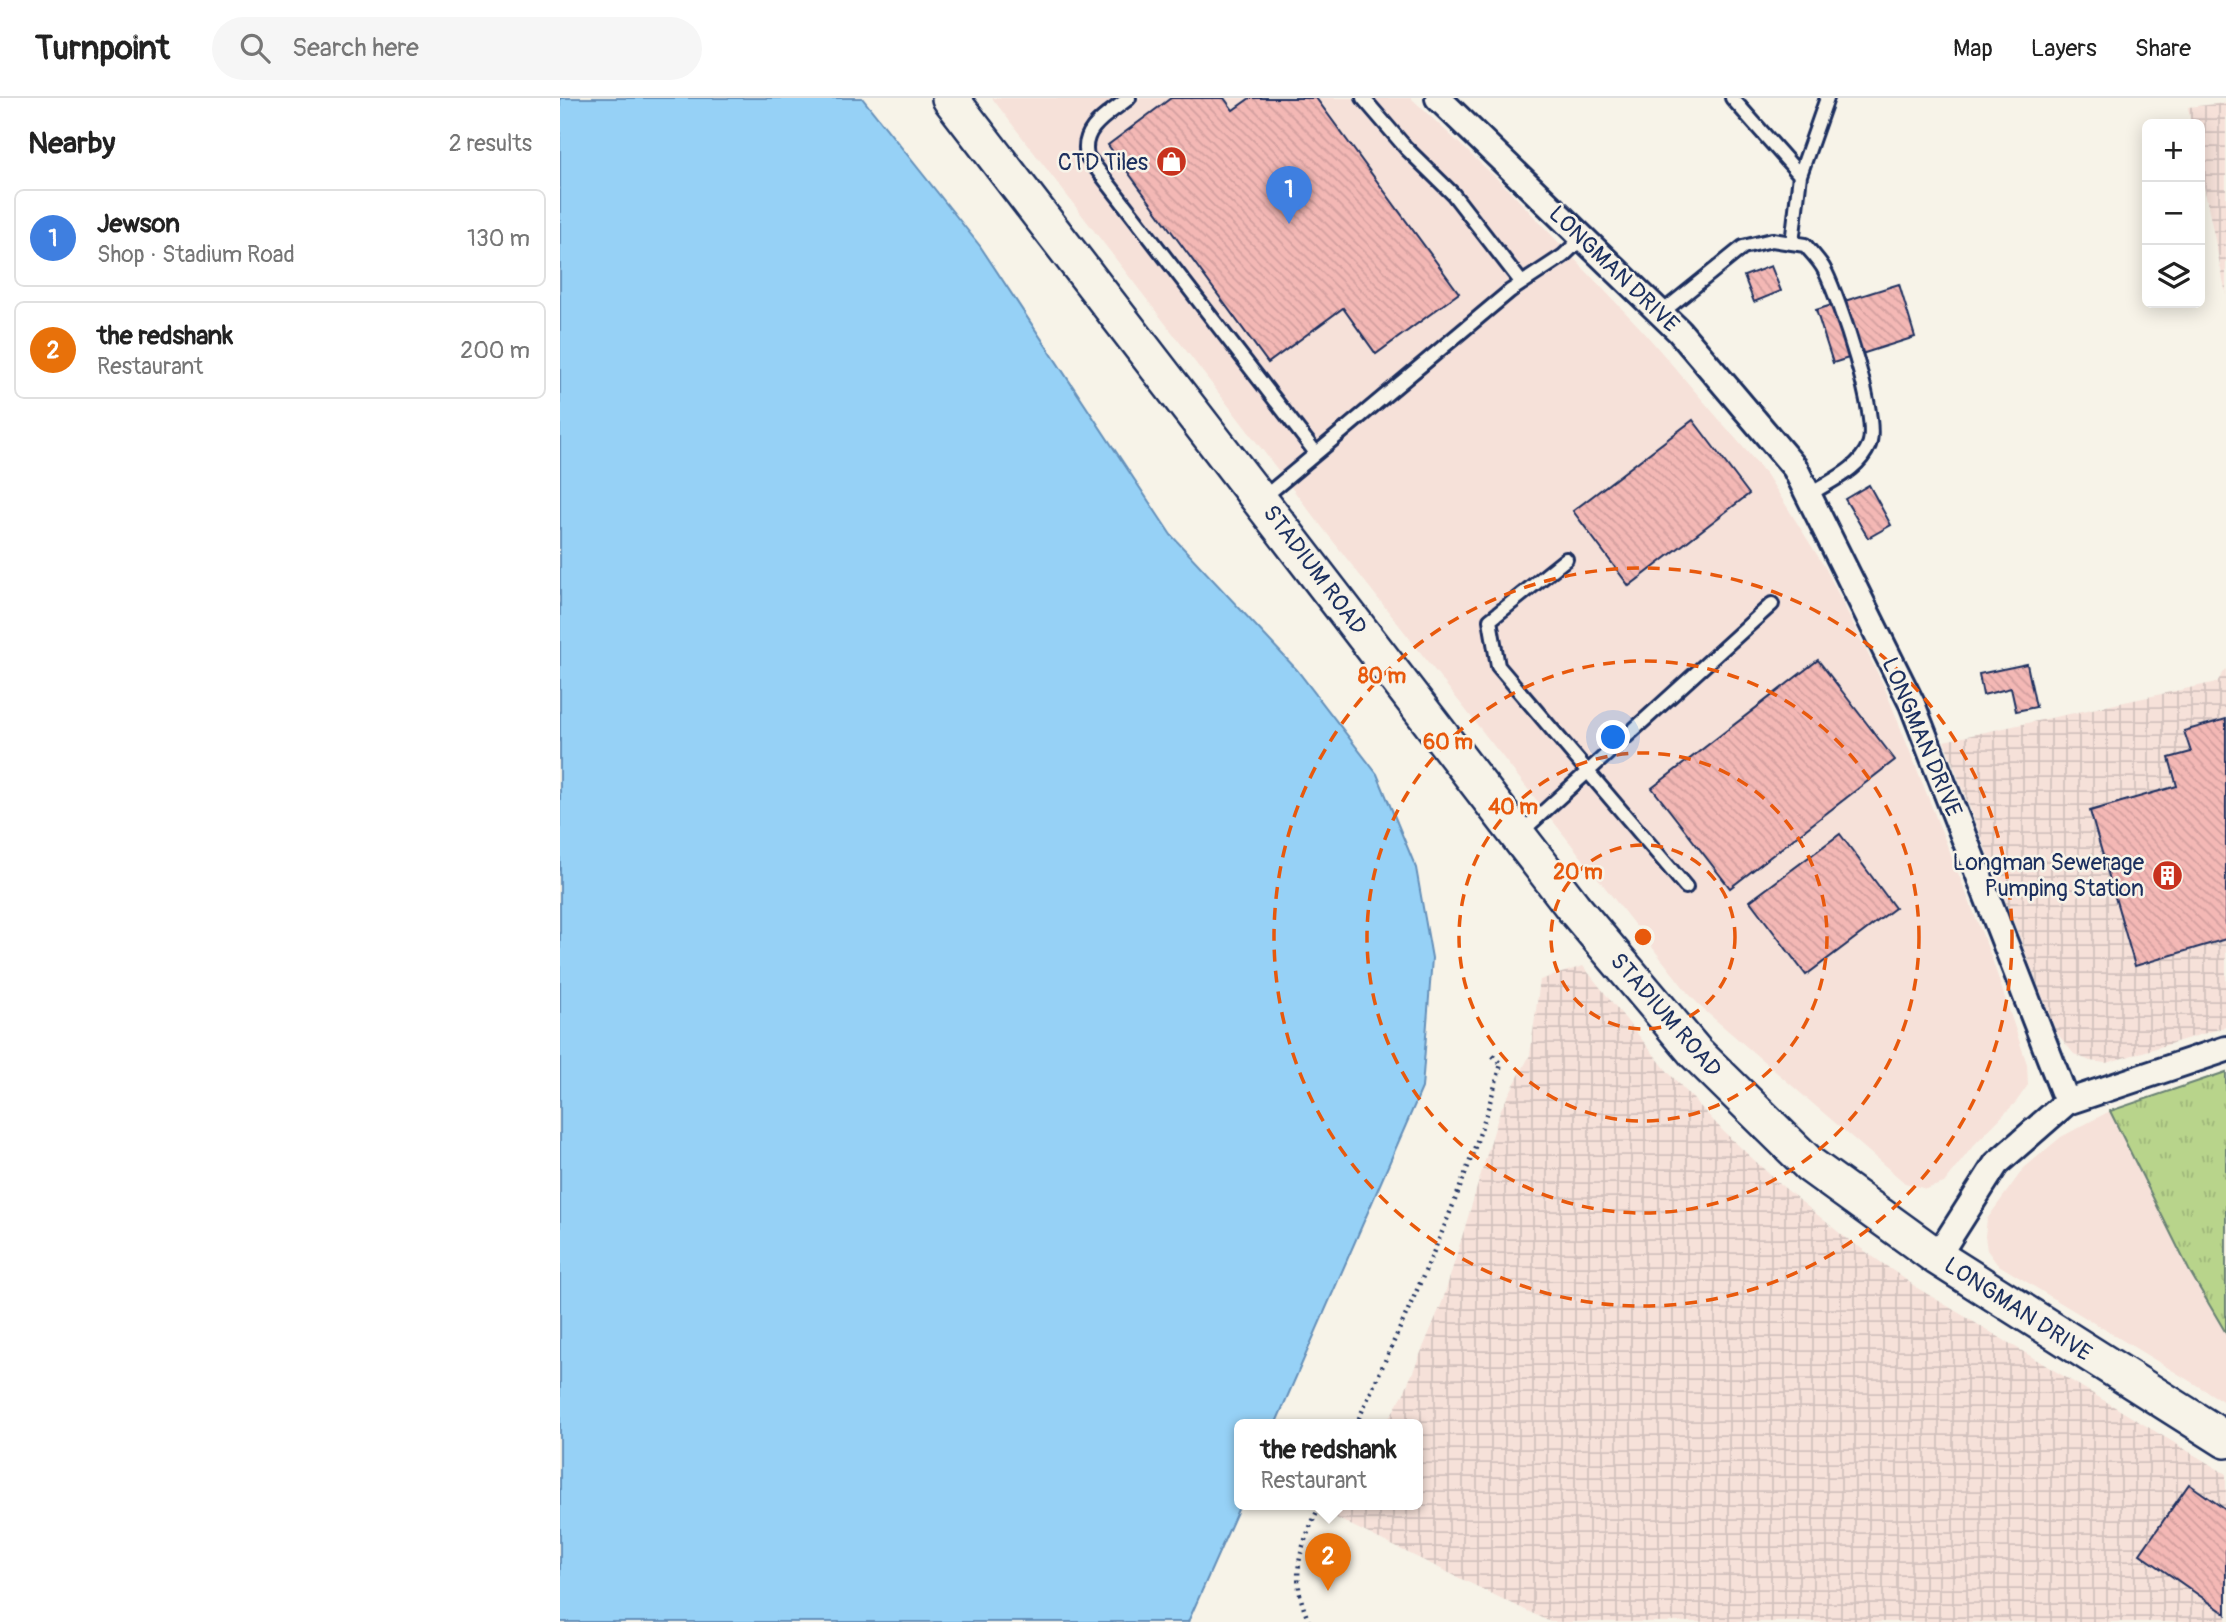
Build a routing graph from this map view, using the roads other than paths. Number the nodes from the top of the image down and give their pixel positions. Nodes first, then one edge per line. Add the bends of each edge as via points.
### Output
1 (950, 98) edge
2 (1129, 98) edge
3 (1363, 98) edge
4 (1438, 98) edge
5 (1732, 98) edge
6 (1827, 98) edge
7 (1800, 175) junction
8 (1582, 237) junction
9 (1792, 243) junction
10 (1522, 283) junction
11 (1660, 314) junction
12 (1316, 453) junction
13 (1809, 495) junction
14 (1261, 500) junction
15 (1566, 558) dead end
16 (1772, 604) dead end
17 (1588, 770) junction
18 (1518, 835) junction
19 (1686, 887) dead end
20 (2226, 1049) edge
21 (2067, 1102) junction
22 (1937, 1257) junction
23 (2226, 1440) edge

1 - 14 street, STADIUM ROAD
2 - 12 lane via 1087,135 1087,156
3 - 10 lane via 1453,194
4 - 8 street, LONGMAN DRIVE
5 - 7 lane
6 - 7 lane
7 - 9 lane
8 - 10 lane via 1563,256
8 - 11 street, LONGMAN DRIVE
9 - 11 lane via 1772,240 1743,247
9 - 13 lane via 1805,246 1825,269 1860,371 1868,412 1870,443 1857,467
10 - 12 lane
11 - 13 street, LONGMAN DRIVE via 1795,468
12 - 14 lane
13 - 21 street, LONGMAN DRIVE via 1912,704
14 - 18 street, STADIUM ROAD
15 - 17 lane via 1490,620 1498,666
16 - 17 lane
17 - 18 lane
17 - 19 lane
18 - 22 street, STADIUM ROAD via 1696,1053 1810,1165
20 - 21 street
21 - 22 street, LONGMAN DRIVE via 1996,1164
22 - 23 street, LONGMAN DRIVE

